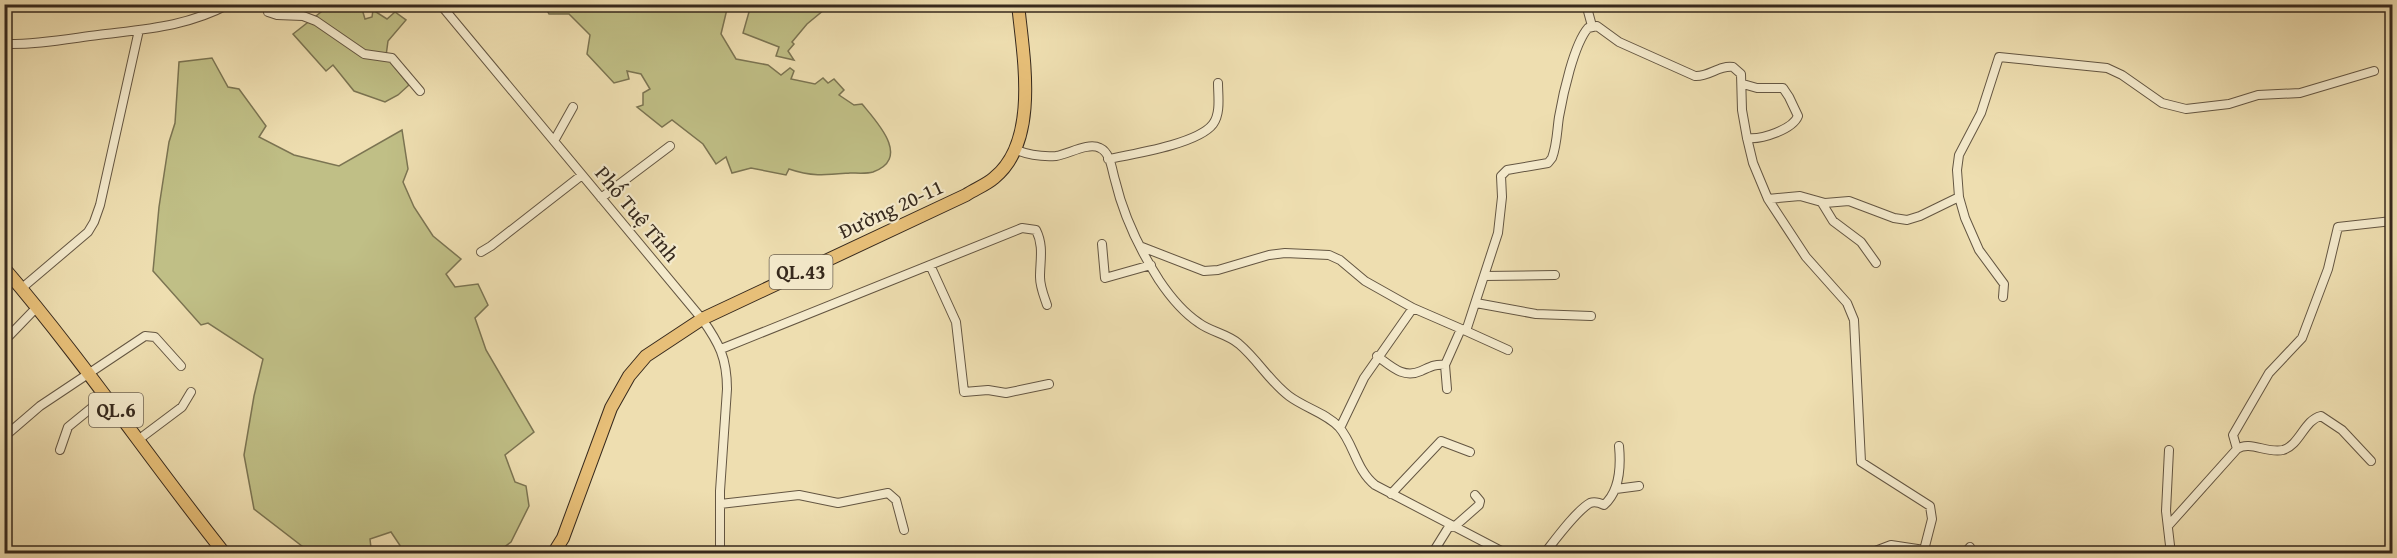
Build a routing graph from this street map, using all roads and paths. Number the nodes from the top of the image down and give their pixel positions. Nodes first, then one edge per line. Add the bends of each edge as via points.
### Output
1 (229, 4) edge
2 (440, 4) edge
3 (1018, 4) edge
4 (1586, 4) edge
5 (268, 12) dead end
6 (1592, 26) junction
7 (139, 30) junction
8 (4, 44) edge
9 (2374, 71) dead end
10 (1218, 83) dead end
11 (1743, 84) junction
12 (420, 91) dead end
13 (573, 107) dead end
14 (1748, 138) junction
15 (554, 141) junction
16 (670, 146) dead end
17 (1016, 150) junction
18 (1108, 159) junction
19 (582, 175) junction
20 (1959, 197) junction
21 (601, 198) junction
22 (1768, 200) junction
23 (1822, 202) junction
24 (2392, 221) edge
25 (1102, 244) dead end
26 (1142, 247) junction
27 (481, 252) dead end
28 (1876, 263) dead end
29 (930, 265) junction
30 (1151, 265) junction
31 (4, 268) edge
32 (1555, 275) dead end
33 (1484, 276) junction
34 (22, 288) junction
35 (2003, 297) dead end
36 (1476, 303) junction
37 (1047, 305) dead end
38 (37, 307) junction
39 (1413, 308) junction
40 (1591, 316) dead end
41 (702, 319) junction
42 (1463, 330) junction
43 (9, 336) dead end
44 (721, 349) junction
45 (1508, 350) dead end
46 (1377, 356) junction
47 (1445, 365) junction
48 (180, 366) dead end
49 (91, 374) junction
50 (1049, 384) dead end
51 (1447, 389) dead end
52 (191, 392) dead end
53 (106, 396) junction
54 (1340, 428) junction
55 (4, 437) edge
56 (138, 440) junction
57 (1619, 446) dead end
58 (2237, 449) junction
59 (60, 450) dead end
60 (2169, 450) dead end
61 (1470, 452) dead end
62 (2371, 461) dead end
63 (1639, 486) dead end
64 (1616, 489) junction
65 (1391, 494) junction
66 (1475, 495) dead end
67 (720, 504) junction
68 (1452, 526) junction
69 (2168, 526) junction
70 (904, 530) dead end
71 (1924, 552) edge
72 (1870, 553) edge
73 (225, 554) edge
74 (554, 554) edge
75 (720, 554) edge
76 (1432, 554) edge
77 (1507, 554) edge
78 (1545, 554) edge
79 (2171, 554) edge

1 - 7 street via 184,23
2 - 15 street, Phố Tuệ Tĩnh
3 - 17 highway, Đường 20-11 / QL.43 via 1024,112
4 - 6 street
5 - 12 street via 303,16 364,54 392,58
6 - 11 street via 1695,76 1732,67 1741,74
6 - 33 street via 1576,51 1552,158 1548,163 1503,173 1500,224
7 - 8 street
7 - 34 street via 94,222 88,232
9 - 20 street via 2300,93 2258,95 2186,110 2162,103 2107,68 1999,57 1981,113 1959,155
10 - 18 street via 1216,118 1205,130 1166,146
11 - 14 street via 1742,110
11 - 14 street via 1783,88 1798,116 1795,122 1770,136
13 - 15 street
14 - 22 street
15 - 19 street, Phố Tuệ Tĩnh
16 - 21 street
17 - 18 street via 1029,155 1057,156 1100,147
17 - 41 highway, Đường 20-11 / QL.43 via 995,177 966,195
18 - 26 street via 1122,205
19 - 21 street, Phố Tuệ Tĩnh
19 - 27 street
20 - 23 street via 1907,220 1850,201
20 - 35 street via 1974,240 2005,287
21 - 41 street, Phố Tuệ Tĩnh
22 - 23 street via 1800,196
22 - 71 street via 1806,257 1851,309 1860,458 1863,465 1930,506 1932,519
23 - 28 street via 1833,221 1861,242
24 - 58 street via 2338,227 2306,331 2257,391 2233,435
25 - 30 street via 1105,278
26 - 30 street
26 - 39 street via 1204,271 1269,255 1329,255
29 - 37 street via 1022,228 1036,230 1042,254 1040,283
29 - 44 street
29 - 50 street via 956,322 964,392 1006,393
30 - 54 street via 1167,291 1200,324 1237,342 1283,391
31 - 34 highway, QL.6
32 - 33 street
33 - 36 street
34 - 38 highway, QL.6
36 - 40 street via 1536,314
36 - 42 street
38 - 43 street
38 - 49 highway, QL.6
39 - 42 street
39 - 46 street
41 - 44 street, Phố Tuệ Tĩnh
41 - 74 highway, Đường 20-11 / QL.43 via 646,356 629,376 611,408
42 - 45 street
42 - 47 street
44 - 67 street via 727,375
46 - 47 street via 1408,374
46 - 54 street
47 - 51 street
48 - 49 street via 164,345 150,335
49 - 53 highway, QL.6
49 - 55 street via 40,406
52 - 56 street via 182,407
53 - 56 highway, QL.6
53 - 59 street via 68,427
54 - 65 street via 1365,475
56 - 73 highway, QL.6
57 - 64 street
58 - 62 street via 2243,446 2283,450 2313,419 2321,416 2342,430
58 - 69 street
60 - 69 street
61 - 65 street via 1441,441
63 - 64 street
64 - 78 street via 1606,504 1589,504
65 - 68 street
66 - 68 street via 1479,505
67 - 70 street via 790,495 838,503 888,493 896,500
67 - 75 street
68 - 76 street
68 - 77 street
69 - 79 street
71 - 72 street via 1891,544

